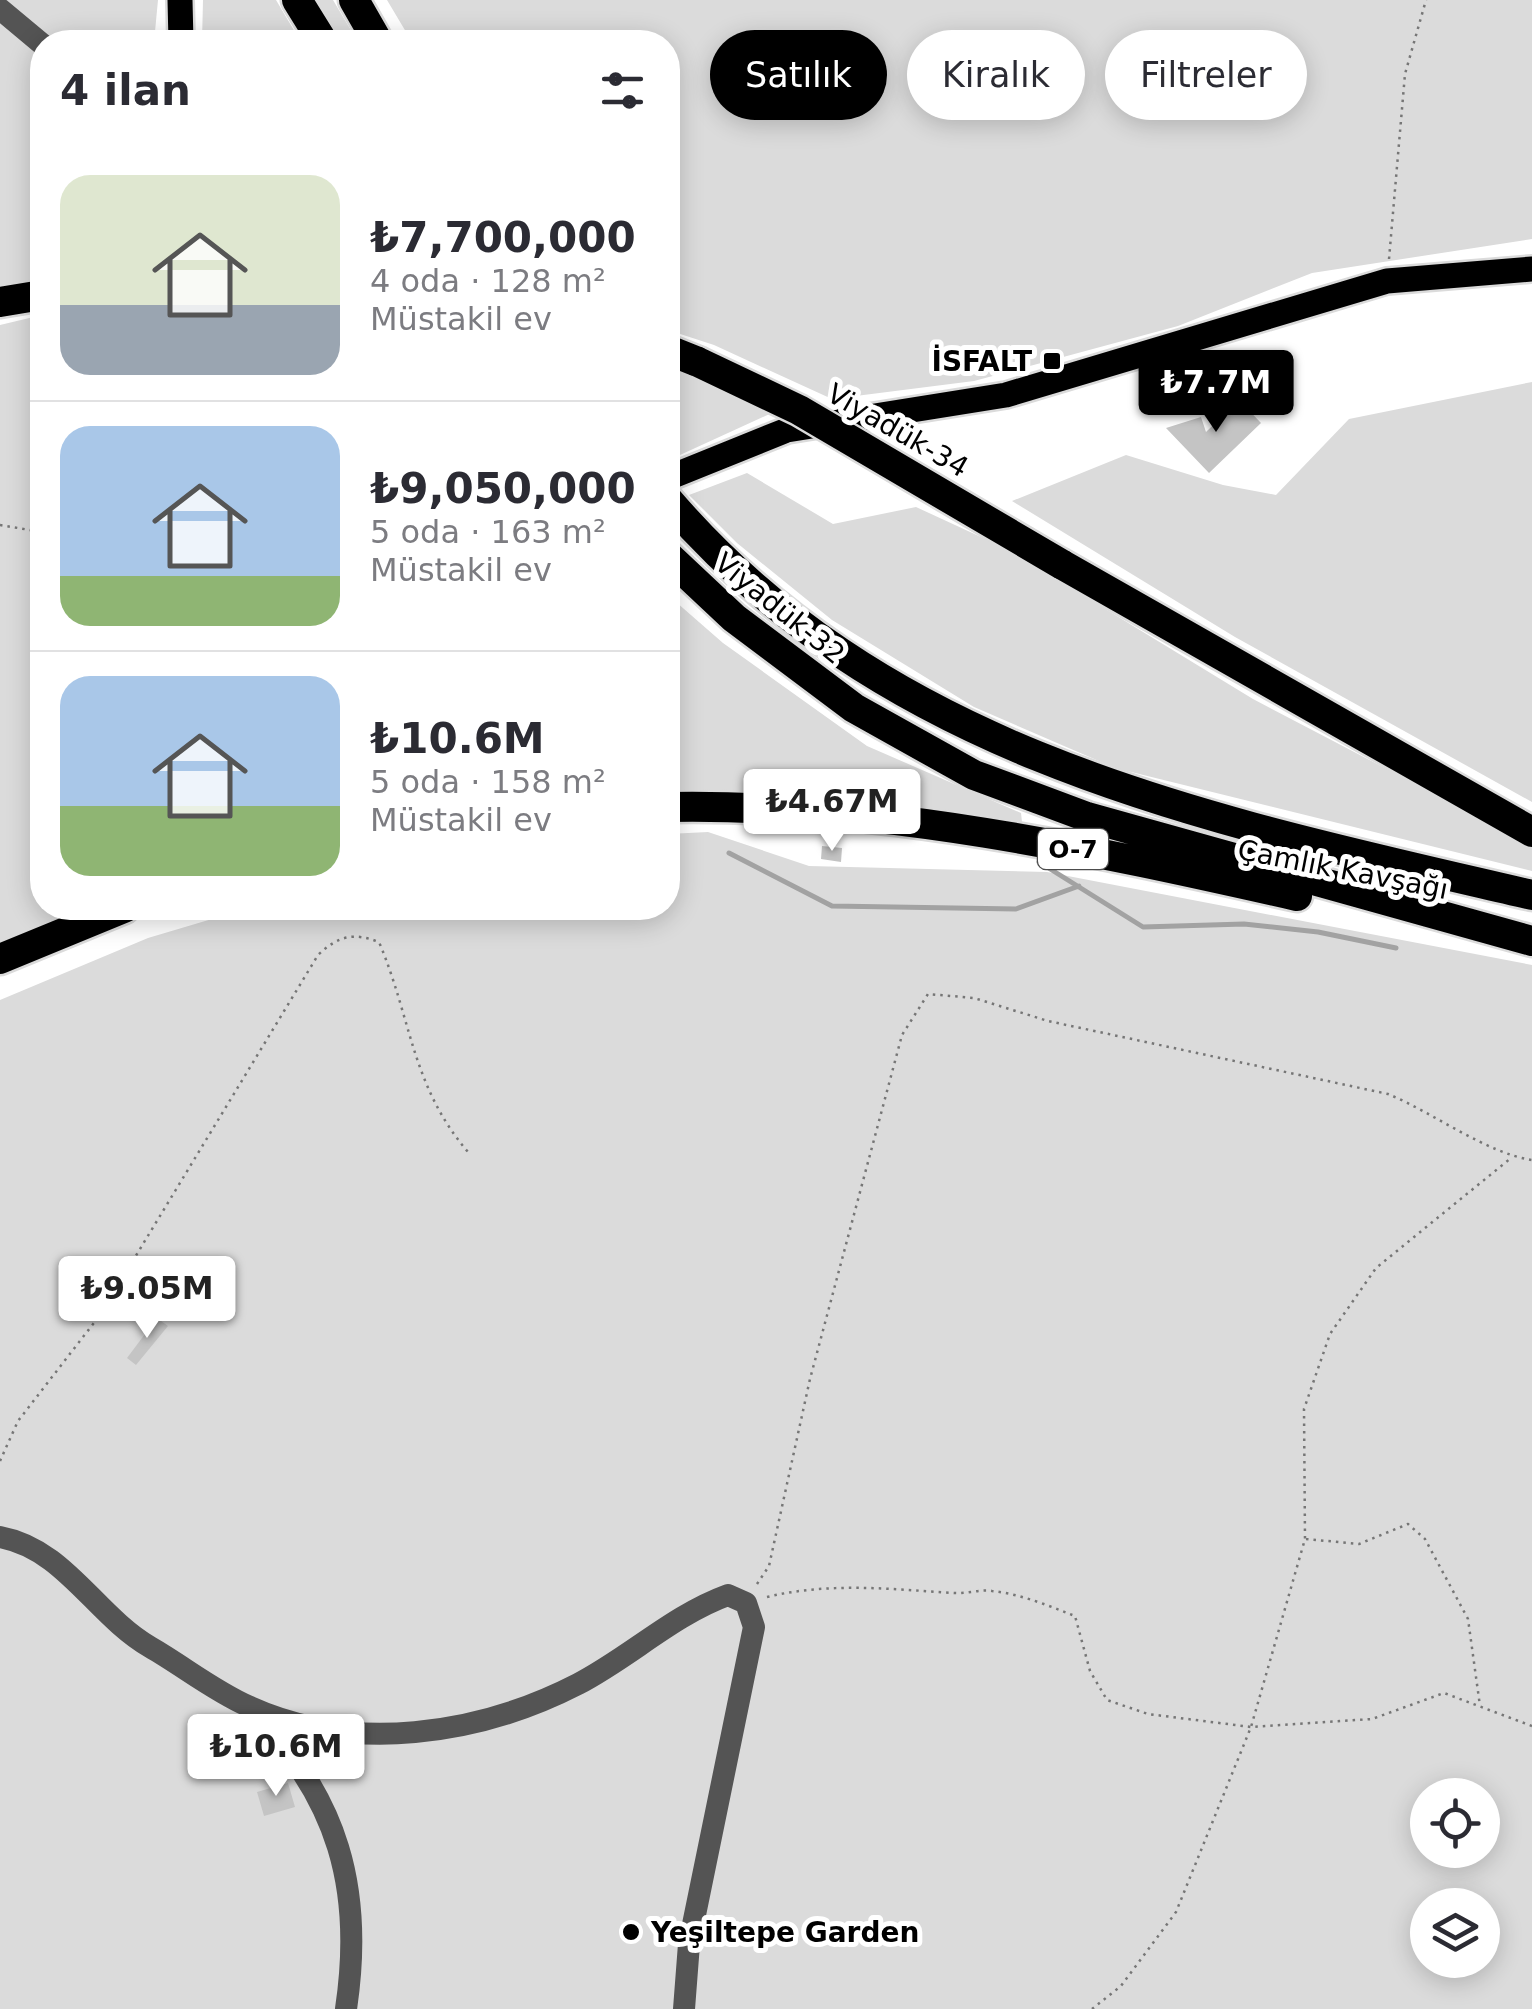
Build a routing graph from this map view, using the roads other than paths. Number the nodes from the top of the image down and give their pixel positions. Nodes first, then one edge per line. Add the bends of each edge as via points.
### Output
1 (180, 0) edge
2 (296, 0) edge
3 (354, 0) edge
4 (0, 9) edge
5 (181, 30) edge
6 (315, 30) edge
7 (371, 30) edge
8 (30, 34) edge
9 (1532, 268) edge
10 (30, 297) edge
11 (0, 302) edge
12 (680, 355) edge
13 (680, 473) edge
14 (680, 512) edge
15 (680, 567) edge
16 (875, 675) joint
17 (854, 708) joint
18 (680, 807) edge
19 (1532, 832) edge
20 (1532, 895) edge
21 (95, 920) edge
22 (1473, 925) junction
23 (1532, 941) edge
24 (0, 959) edge
25 (0, 1537) edge
26 (248, 1706) junction
27 (346, 2009) edge
28 (684, 2009) edge

1 - 5 main road
2 - 6 highway
3 - 7 highway
4 - 8 lane
9 - 13 main road via 1387,281 1006,394 787,430
10 - 11 highway
12 - 19 highway, Viyadük-34, bridge via 799,410
14 - 16 highway, Viyadük-32 / O-7 via 758,592
15 - 17 highway, Viyadük-32 / O-7 via 734,618
16 - 20 highway, Çamlık Kavşağı / O-7 via 992,740 1121,791
17 - 22 highway, Çamlık Kavşağı / O-7 via 974,775 1087,817
18 - 22 highway, Çamlık Kavşağı / O-7 via 796,812 1008,838 1396,918
21 - 24 highway
22 - 23 highway, O-7
25 - 26 lane via 41,1550 144,1644
26 - 27 lane via 291,1750 322,1798 338,1846 350,1908
26 - 28 lane via 318,1730 406,1735 508,1712 578,1684 700,1605 728,1595 746,1602 754,1627 689,1944

